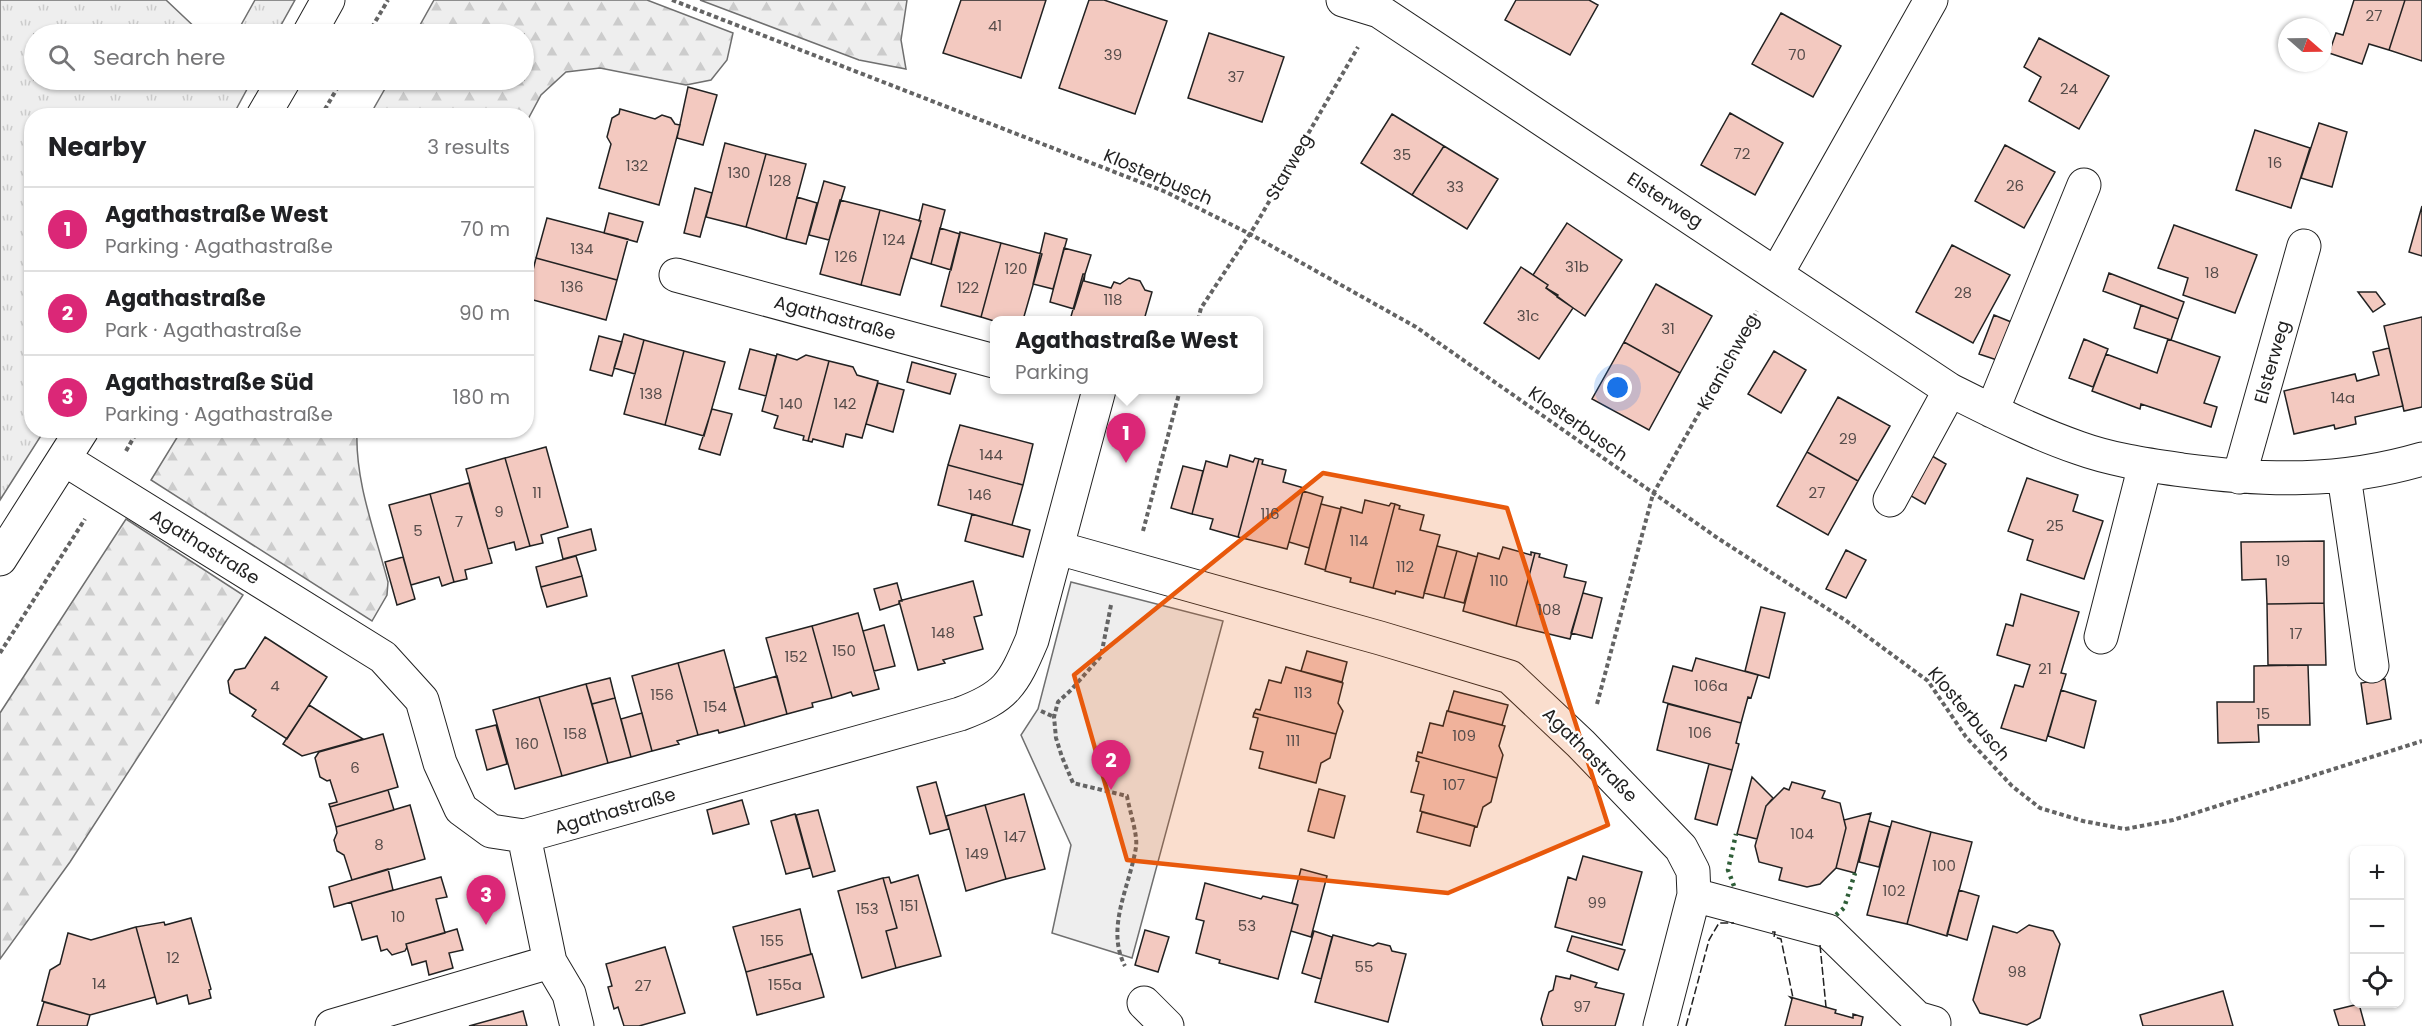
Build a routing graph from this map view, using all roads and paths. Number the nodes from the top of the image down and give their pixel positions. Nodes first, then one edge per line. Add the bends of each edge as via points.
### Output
1 (328, 0) edge
2 (388, 0) edge
3 (672, 0) edge
4 (1343, 0) edge
5 (1931, 0) edge
6 (1383, 6) edge
7 (315, 24) edge
8 (374, 24) edge
9 (278, 90) edge
10 (336, 90) edge
11 (268, 108) edge
12 (326, 108) edge
13 (2084, 185) dead end
14 (1250, 234) junction
15 (2304, 246) dead end
16 (1777, 273) junction
17 (676, 275) dead end
18 (1199, 316) edge
19 (990, 361) edge
20 (1950, 390) junction
21 (1097, 394) edge
22 (1179, 394) edge
23 (1992, 411) junction
24 (77, 438) edge
25 (133, 438) edge
26 (64, 459) junction
27 (2422, 459) edge
28 (2145, 465) junction
29 (2344, 476) junction
30 (2239, 477) junction
31 (106, 485) junction
32 (1653, 494) junction
33 (1890, 500) dead end
34 (1058, 548) junction
35 (0, 559) edge
36 (1133, 568) junction
37 (2101, 637) dead end
38 (0, 652) edge
39 (2372, 666) dead end
40 (2422, 741) edge
41 (1584, 747) junction
42 (524, 837) junction
43 (1694, 895) junction
44 (550, 962) junction
45 (1144, 1003) joint
46 (1934, 1023) dead end
47 (332, 1026) edge
48 (577, 1026) edge
49 (1167, 1026) edge
50 (1660, 1026) edge

1 - 7 street
2 - 8 path
3 - 14 path, Klosterbusch via 1166,192
4 - 6 street
5 - 16 street
6 - 14 path, Starweg
6 - 16 street, Elsterweg
9 - 11 street
10 - 12 path
13 - 23 street
14 - 18 path, Starweg
14 - 32 path, Klosterbusch via 1416,327
15 - 30 street, Elsterweg
16 - 20 street, Elsterweg
16 - 32 path, Kranichweg
17 - 19 street, Agathastraße
20 - 23 street, Elsterweg
20 - 33 street
21 - 34 street, Agathastraße
22 - 36 path
23 - 28 street, Elsterweg via 2080,449
24 - 26 street
25 - 31 path
26 - 31 street, Agathastraße
26 - 35 street
27 - 29 street, Elsterweg
28 - 30 street, Elsterweg
28 - 37 street
29 - 30 street, Elsterweg
29 - 39 street
31 - 38 path
31 - 42 street, Agathastraße via 383,657 422,700 440,763 461,809 491,831
32 - 40 path, Klosterbusch via 1845,620 1928,681 1966,737 2012,786 2040,808 2125,829 2173,820
32 - 41 path, Kranichweg
34 - 36 street, Agathastraße
34 - 42 street, Agathastraße via 1021,665 1007,688 986,704
36 - 41 street, Agathastraße via 1510,677
36 - 45 path via 1113,593 1101,656 1058,702 1054,717 1062,757 1073,783 1127,796 1137,844 1119,912 1119,954
41 - 43 street, Agathastraße via 1681,848 1693,871
42 - 44 street
43 - 46 street via 1828,932 1917,1018
43 - 50 street, Agathastraße
44 - 47 street
44 - 48 street via 569,994
45 - 49 street

